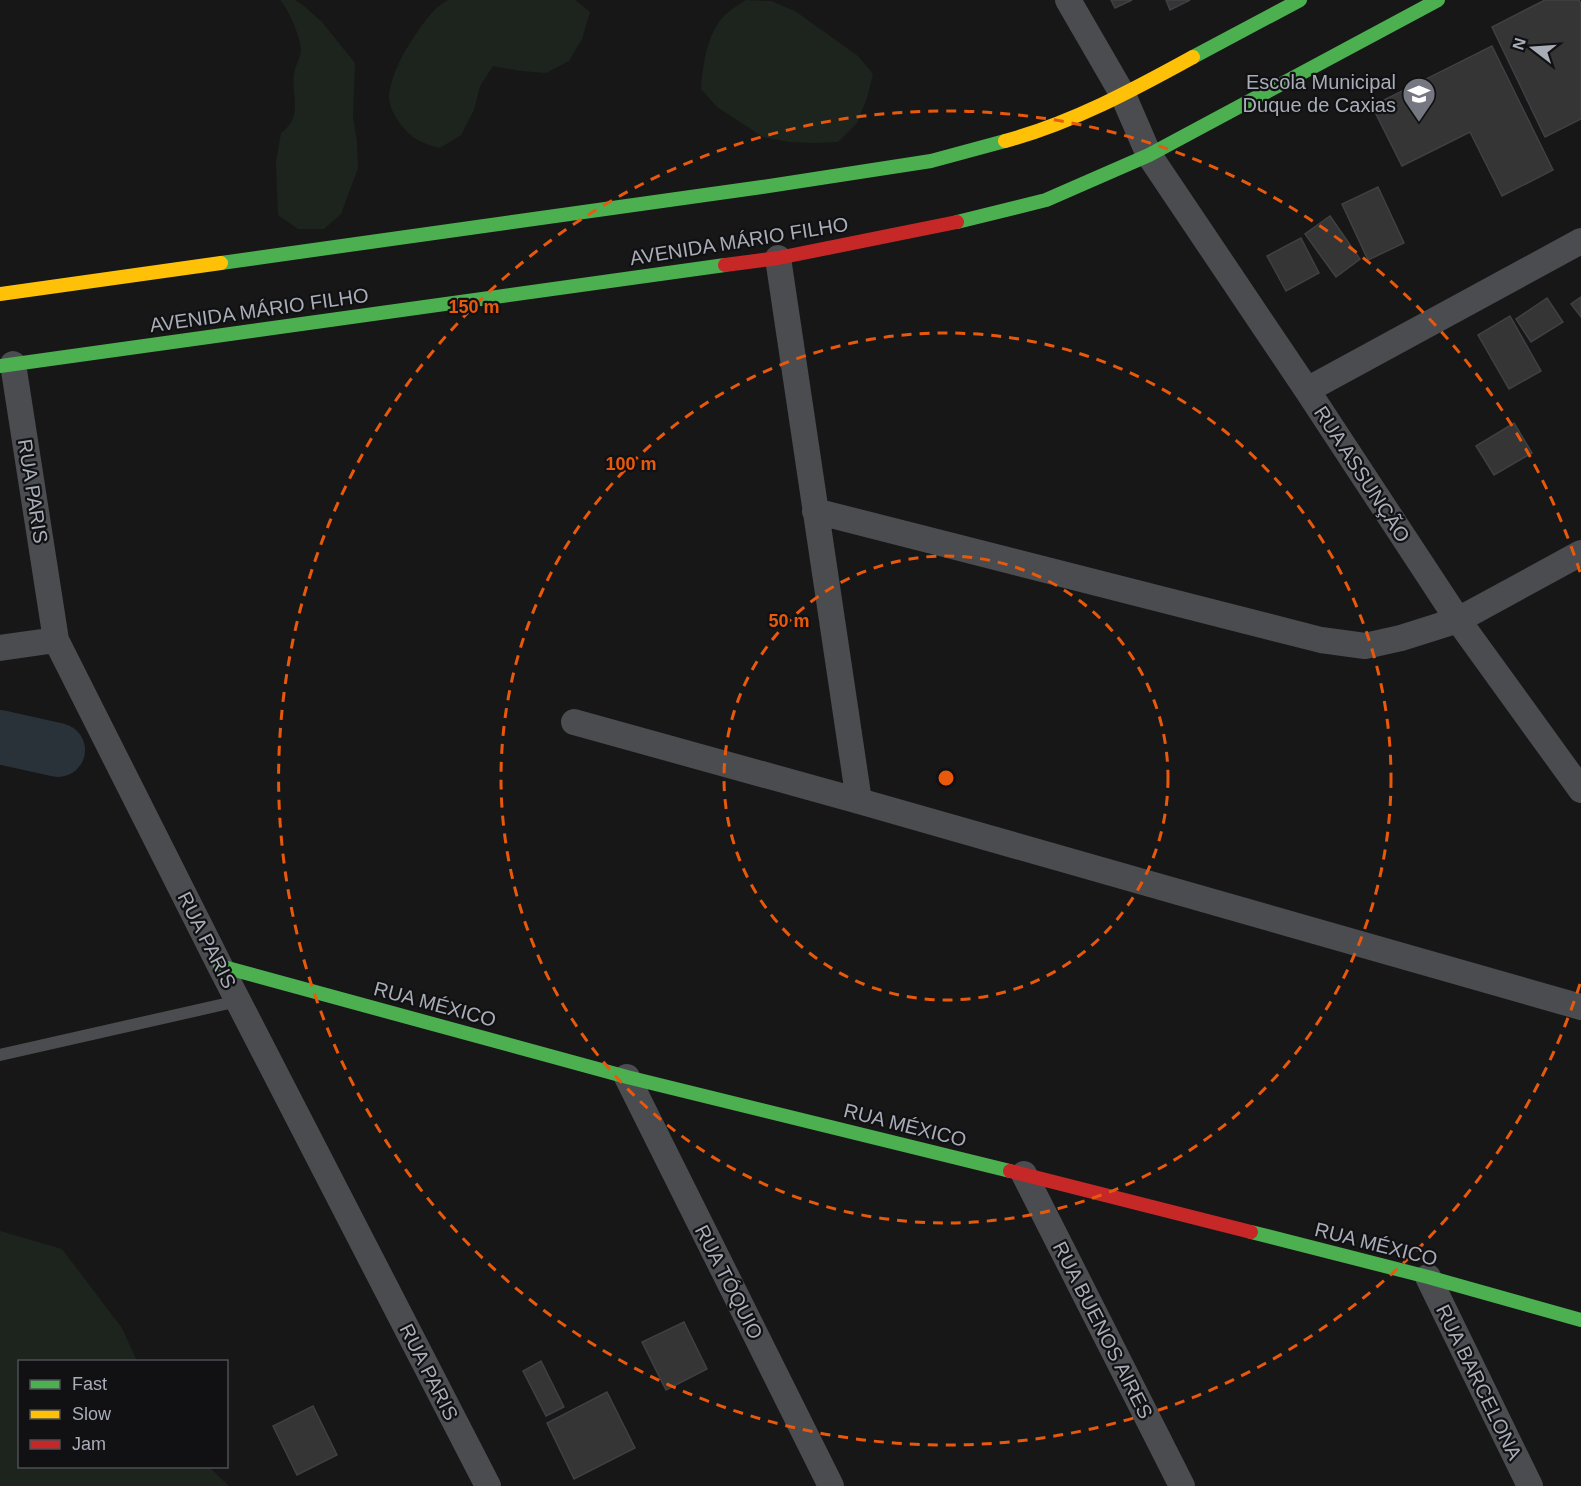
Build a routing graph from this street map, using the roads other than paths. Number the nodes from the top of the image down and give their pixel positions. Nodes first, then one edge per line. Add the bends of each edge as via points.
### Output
1 (1068, 0) edge
2 (1300, 0) edge
3 (1438, 0) edge
4 (1123, 95) junction
5 (1149, 155) junction
6 (1581, 241) edge
7 (778, 258) junction
8 (0, 294) edge
9 (7, 365) edge
10 (1307, 390) junction
11 (815, 511) junction
12 (1581, 553) edge
13 (1458, 620) junction
14 (56, 640) junction
15 (0, 648) edge
16 (574, 723) dead end
17 (1581, 790) edge
18 (859, 801) junction
19 (220, 966) junction
20 (238, 1001) junction
21 (1581, 1007) edge
22 (0, 1055) edge
23 (627, 1077) junction
24 (1024, 1174) junction
25 (1428, 1277) junction
26 (1581, 1320) edge
27 (488, 1486) edge
28 (831, 1486) edge
29 (1182, 1486) edge
30 (1530, 1486) edge

1 - 4 street, RUA ASSUNÇÃO
2 - 4 main road
3 - 5 main road, AVENIDA MÁRIO FILHO
4 - 5 street, RUA ASSUNÇÃO
4 - 8 main road via 1031,134 931,161
5 - 7 main road, AVENIDA MÁRIO FILHO via 1046,200
5 - 10 street, RUA ASSUNÇÃO
6 - 10 street
7 - 9 main road, AVENIDA MÁRIO FILHO
7 - 11 street
9 - 14 street, RUA PARIS
10 - 13 street, RUA ASSUNÇÃO
11 - 13 street via 1321,640 1365,646
11 - 18 street
12 - 13 street
13 - 17 street, RUA ASSUNÇÃO
14 - 15 street
14 - 19 street, RUA PARIS
16 - 18 street
18 - 21 street
19 - 20 street, RUA PARIS
19 - 23 main road, RUA MÉXICO
20 - 22 lane
20 - 27 street, RUA PARIS
23 - 24 main road, RUA MÉXICO
23 - 28 street, RUA TÓQUIO
24 - 25 main road, RUA MÉXICO
24 - 29 street, RUA BUENOS AIRES
25 - 26 main road, RUA MÉXICO
25 - 30 street, RUA BARCELONA

